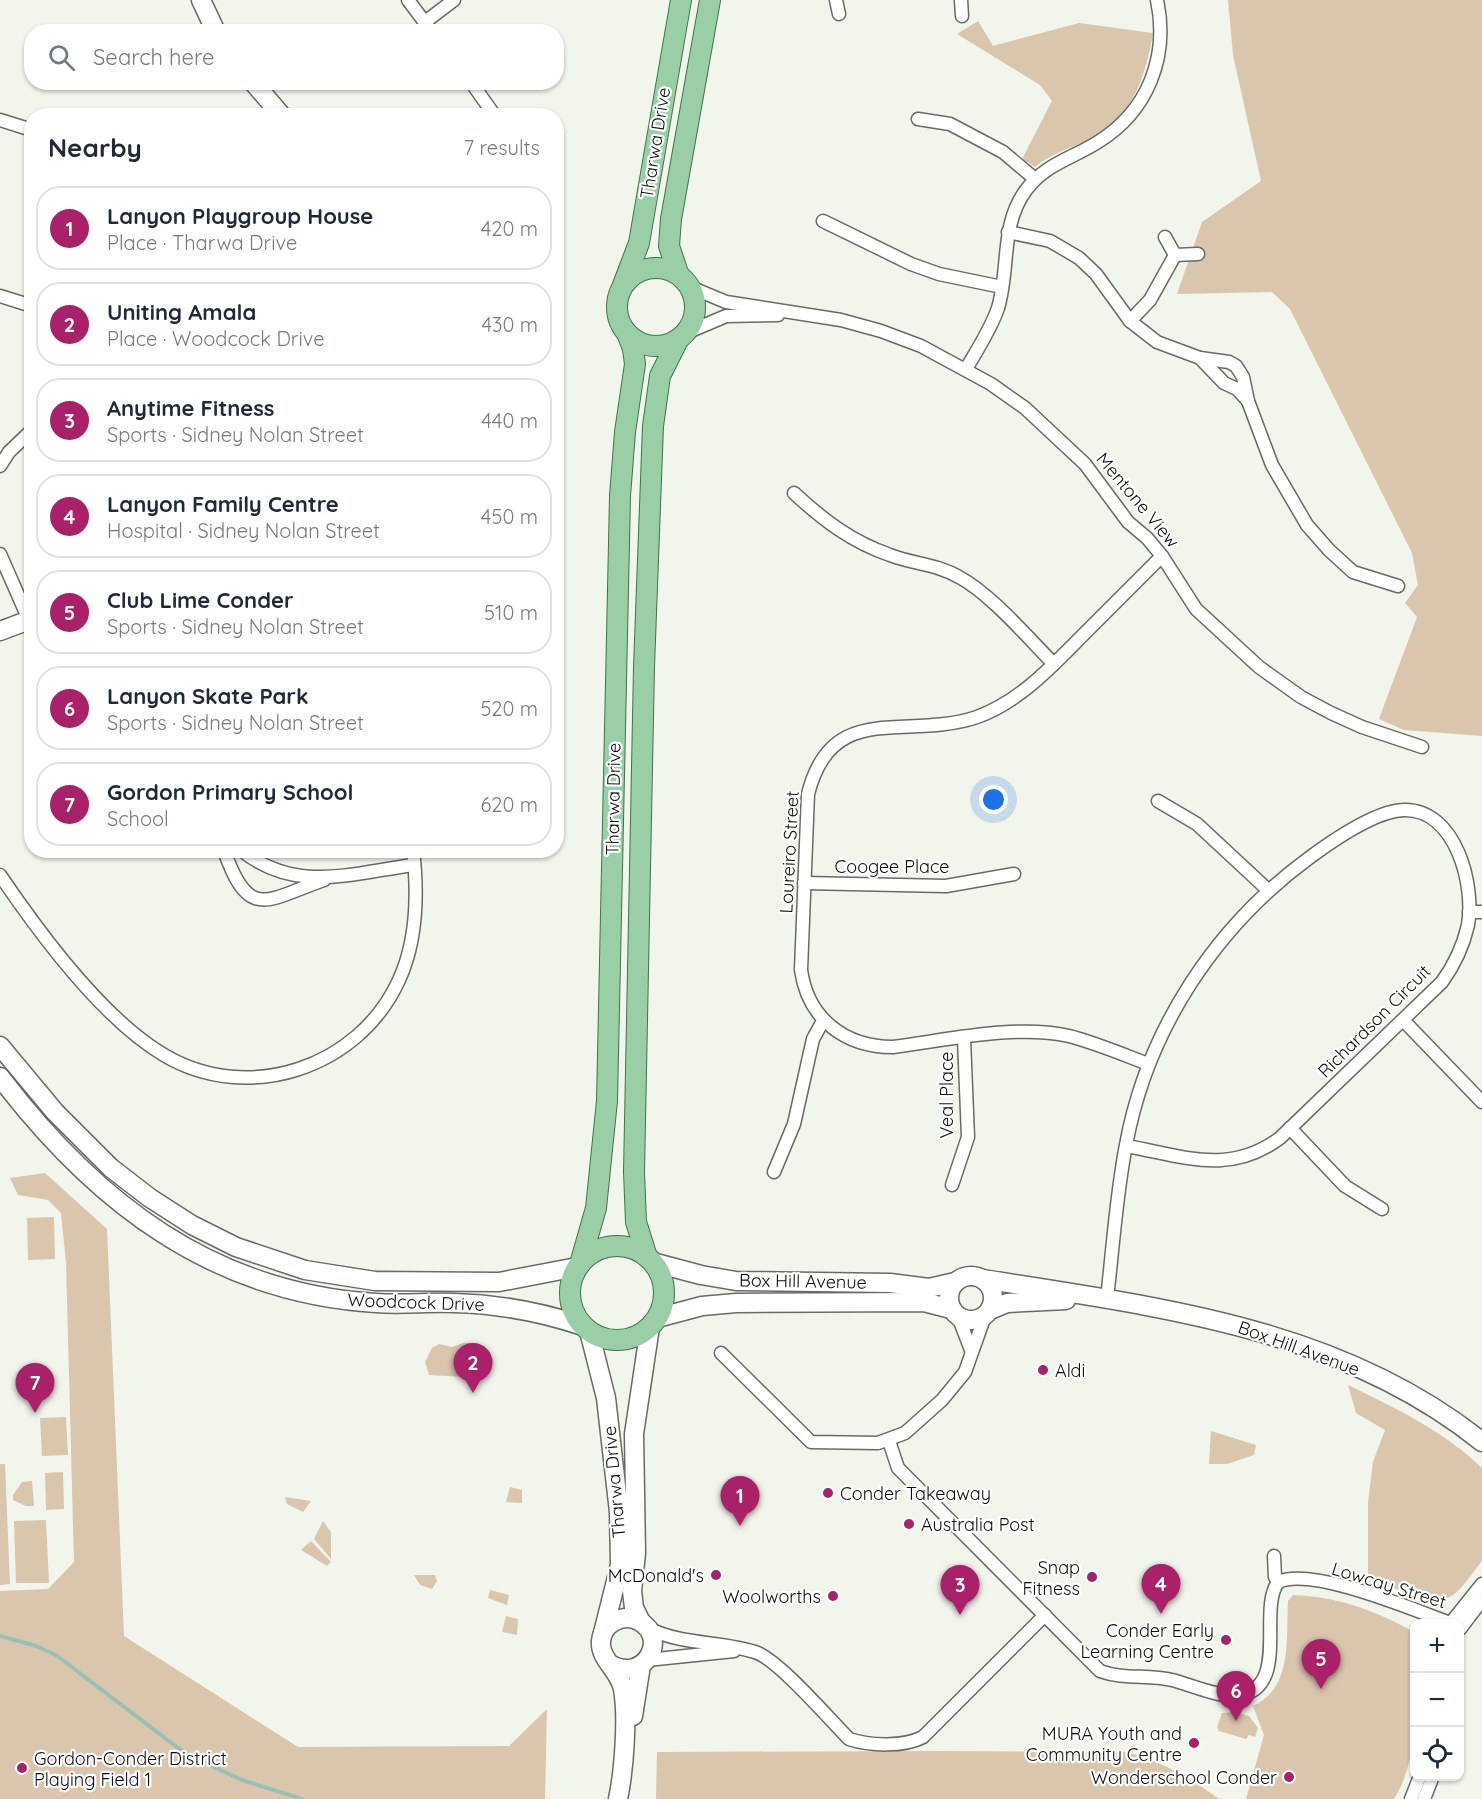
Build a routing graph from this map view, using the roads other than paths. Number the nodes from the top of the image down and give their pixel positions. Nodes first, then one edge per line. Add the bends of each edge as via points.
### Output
1 (201, 0) edge
2 (408, 0) edge
3 (454, 0) edge
4 (681, 0) edge
5 (710, 0) edge
6 (836, 0) edge
7 (961, 0) edge
8 (1157, 0) edge
9 (838, 14) dead end
10 (962, 16) dead end
11 (212, 24) edge
12 (426, 24) edge
13 (431, 24) edge
14 (259, 90) edge
15 (477, 90) edge
16 (273, 108) edge
17 (489, 108) edge
18 (918, 119) dead end
19 (0, 120) edge
20 (24, 128) edge
21 (1035, 179) junction
22 (824, 221) dead end
23 (1008, 232) junction
24 (1165, 237) dead end
25 (1198, 254) dead end
26 (1175, 255) junction
27 (684, 280) junction
28 (623, 285) junction
29 (1002, 287) junction
30 (0, 296) edge
31 (24, 304) edge
32 (800, 315) junction
33 (1130, 321) junction
34 (627, 333) junction
35 (682, 336) junction
36 (1200, 358) junction
37 (966, 369) junction
38 (1248, 401) junction
39 (24, 438) edge
40 (0, 466) edge
41 (794, 493) dead end
42 (0, 554) edge
43 (1162, 556) junction
44 (1398, 586) dead end
45 (24, 607) edge
46 (24, 622) edge
47 (0, 631) edge
48 (1054, 664) junction
49 (1422, 747) dead end
50 (1158, 801) dead end
51 (227, 858) edge
52 (251, 858) edge
53 (414, 858) edge
54 (414, 864) junction
55 (360, 872) junction
56 (1014, 874) dead end
57 (0, 875) edge
58 (804, 883) junction
59 (1268, 890) junction
60 (1476, 912) edge
61 (1403, 1020) junction
62 (823, 1021) junction
63 (964, 1039) junction
64 (0, 1046) edge
65 (1148, 1064) junction
66 (0, 1077) edge
67 (1482, 1102) edge
68 (1290, 1128) junction
69 (1125, 1146) junction
70 (774, 1172) dead end
71 (952, 1185) dead end
72 (1382, 1209) dead end
73 (650, 1259) junction
74 (578, 1266) junction
75 (983, 1278) junction
76 (955, 1282) junction
77 (1102, 1298) junction
78 (988, 1311) junction
79 (955, 1312) junction
80 (653, 1323) junction
81 (586, 1328) junction
82 (971, 1350) junction
83 (721, 1353) dead end
84 (889, 1441) junction
85 (1482, 1442) edge
86 (1274, 1556) dead end
87 (1278, 1582) junction
88 (1482, 1584) edge
89 (1482, 1600) edge
90 (1045, 1615) junction
91 (1438, 1619) edge
92 (1460, 1619) edge
93 (1462, 1619) edge
94 (644, 1625) junction
95 (603, 1633) junction
96 (744, 1650) junction
97 (644, 1663) junction
98 (610, 1664) junction
99 (1418, 1781) edge
100 (1431, 1781) edge
101 (625, 1792) edge
102 (1411, 1799) edge
103 (1424, 1799) edge

1 - 11 main road
2 - 12 street
3 - 13 street
4 - 28 main road, Tharwa Drive via 639,243
5 - 27 main road, Tharwa Drive via 671,219 669,246
6 - 9 street
7 - 10 street
8 - 21 street via 1162,38 1158,60 1140,102 1115,130
14 - 16 main road
15 - 17 street
18 - 21 street via 950,124 1003,152
19 - 20 street
21 - 23 street via 1017,204
22 - 29 street via 910,264
23 - 29 street
23 - 33 street via 1050,241 1079,258
24 - 26 street
25 - 26 street
26 - 33 street via 1150,300
27 - 28 main road via 666,268 642,270
27 - 32 street, Mentone View via 726,302
27 - 35 main road via 695,310
28 - 34 main road via 616,309
29 - 37 street via 997,309
30 - 31 street
32 - 35 street, Mentone View via 726,316
32 - 37 street, Mentone View via 841,320 881,331
33 - 36 street via 1157,342
34 - 35 main road via 651,346 665,345
34 - 74 main road, Tharwa Drive via 636,364 620,496 607,1101 596,1208
35 - 73 main road, Tharwa Drive via 660,376 653,426 644,667 634,1172 639,1234
36 - 38 street
36 - 38 street via 1236,366 1244,377
37 - 43 street, Mentone View via 1025,408 1057,436 1085,464 1128,522
38 - 44 street via 1280,481 1307,525 1353,572
39 - 40 street
41 - 48 street via 826,523 863,544 962,578
42 - 45 street
43 - 48 street, Loureiro Street
43 - 49 street, Mentone View via 1196,609 1258,667 1331,713
46 - 47 main road
48 - 58 street, Loureiro Street via 1020,694 979,716 935,727 866,730 849,734 834,744 818,766 808,795
50 - 59 street via 1197,824
51 - 55 street via 241,888 264,901
52 - 55 street via 288,876 310,878
53 - 54 street
54 - 55 street
54 - 57 street via 411,940 398,983 377,1016 345,1047 322,1060 294,1071 250,1078 192,1068 139,1038 69,965
56 - 58 street, Coogee Place via 946,886
58 - 62 street, Loureiro Street via 801,970 808,998
59 - 60 street, Richardson Circuit via 1322,848 1360,825 1388,812 1412,811 1435,821 1452,841
59 - 65 street, Richardson Circuit via 1207,958 1178,1002
60 - 61 street, Richardson Circuit via 1454,965
61 - 67 street
61 - 68 street, Richardson Circuit
62 - 63 street, Loureiro Street via 839,1034 874,1047
62 - 70 street via 813,1039 794,1124
63 - 65 street, Loureiro Street via 1039,1032 1068,1036
63 - 71 street, Veal Place via 968,1137
64 - 74 main road, Woodcock Drive via 55,1112 111,1168 192,1225 236,1247 282,1264 375,1281 500,1282
65 - 69 street, Richardson Circuit
66 - 81 main road, Woodcock Drive via 46,1136 97,1185 166,1237 211,1261 281,1287 329,1298 377,1304 498,1306
68 - 69 street, Richardson Circuit via 1264,1150 1226,1162
68 - 72 street via 1345,1186
69 - 77 street, Richardson Circuit
73 - 74 main road via 630,1247 612,1246 595,1251
73 - 76 main road, Box Hill Avenue via 736,1281 890,1283 929,1288
73 - 80 main road via 664,1288 662,1306
74 - 81 main road via 570,1296 574,1312
75 - 76 main road via 968,1275
75 - 77 main road, Box Hill Avenue
75 - 78 main road via 993,1293
76 - 79 main road via 950,1290
77 - 78 main road, Box Hill Avenue via 1007,1303
77 - 85 main road, Box Hill Avenue via 1171,1308 1234,1323 1307,1347 1415,1397 1454,1419
78 - 79 main road via 972,1320
78 - 82 street
79 - 80 main road, Box Hill Avenue via 924,1302 736,1303 702,1306
79 - 82 street
80 - 81 main road via 636,1336 620,1340 604,1338
80 - 94 main road, Tharwa Drive via 634,1434 636,1554 632,1591 634,1608
81 - 95 main road, Tharwa Drive via 606,1398 619,1512 620,1565
82 - 84 street via 965,1372 942,1400 905,1434
83 - 84 street via 811,1442
84 - 90 street via 898,1468
86 - 87 street
87 - 90 street via 1272,1594 1265,1674 1247,1693 1235,1696 1166,1678 1113,1676 1100,1671
87 - 91 street, Lowcay Street via 1330,1582
88 - 92 street
89 - 93 street
90 - 96 street via 923,1737 913,1742 861,1743 849,1739 769,1660
94 - 95 main road via 624,1618 608,1625
94 - 96 street via 666,1635
94 - 97 main road via 653,1644
95 - 98 main road via 601,1650
96 - 97 street
97 - 98 main road via 625,1670
97 - 101 main road via 633,1704
98 - 101 main road via 623,1690
99 - 102 street
100 - 103 street

